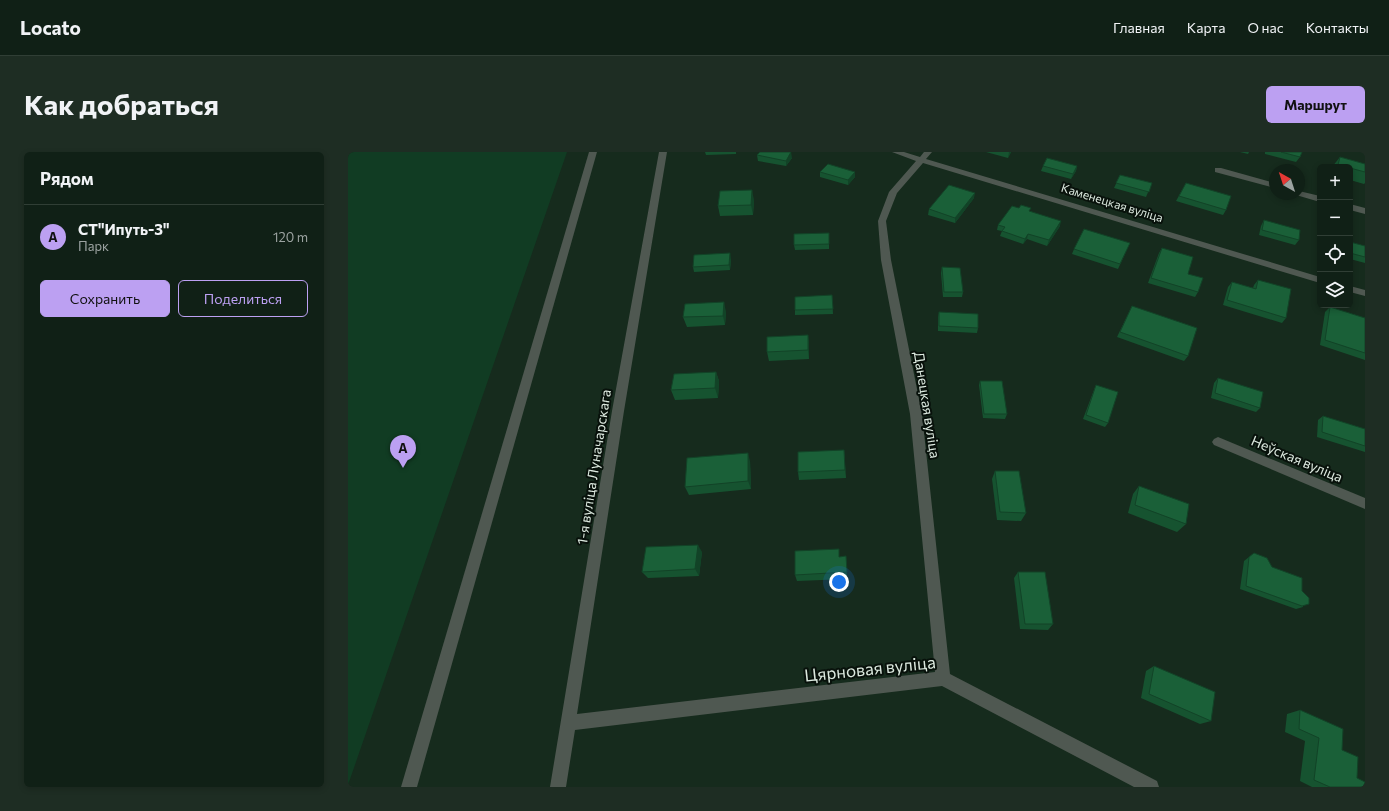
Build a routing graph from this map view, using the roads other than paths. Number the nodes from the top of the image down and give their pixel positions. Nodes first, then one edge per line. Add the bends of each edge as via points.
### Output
1 (593, 152) edge
2 (663, 152) edge
3 (896, 152) edge
4 (925, 156) edge
5 (1218, 170) dead end
6 (1269, 184) edge
7 (1305, 194) edge
8 (1317, 197) edge
9 (1353, 208) edge
10 (1365, 211) edge
11 (1317, 279) edge
12 (1353, 290) edge
13 (1365, 293) edge
14 (1218, 442) dead end
15 (1365, 504) edge
16 (943, 678) junction
17 (569, 723) junction
18 (409, 787) edge
19 (558, 787) edge
20 (1151, 787) edge

1 - 18 street
2 - 17 street, 1-я вуліца Луначарскага via 618,411
3 - 4 street, Каменецкая вуліца
4 - 11 street, Каменецкая вуліца
4 - 16 street, Данецкая вуліца via 893,192 882,221 886,260 916,414
5 - 6 street
7 - 8 street
9 - 10 street
12 - 13 street
14 - 15 street, Неўская вуліца
16 - 17 street, Цярновая вуліца
16 - 20 street, Цярновая вуліца
17 - 19 street, 1-я вуліца Луначарскага

